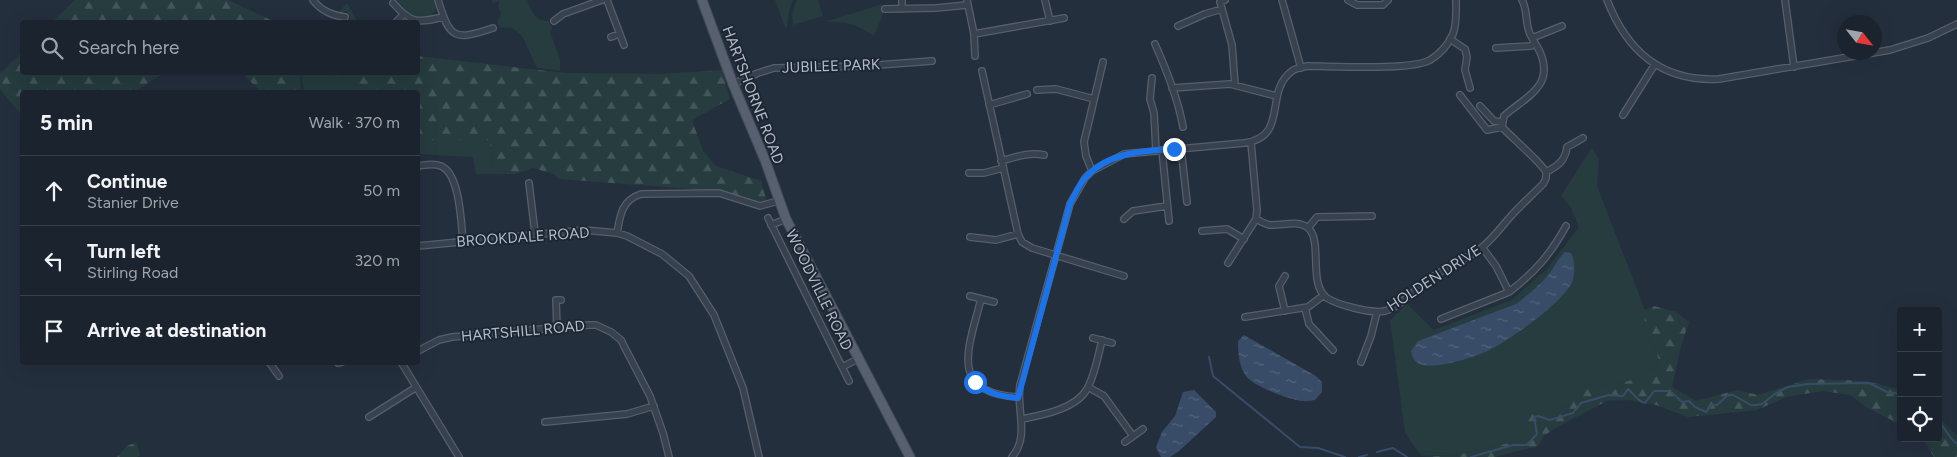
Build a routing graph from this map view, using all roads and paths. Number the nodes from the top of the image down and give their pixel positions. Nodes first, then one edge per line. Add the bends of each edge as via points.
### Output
1 (313, 0) edge
2 (438, 0) edge
3 (602, 0) edge
4 (608, 0) edge
5 (702, 0) edge
6 (902, 0) edge
7 (1045, 0) edge
8 (1225, 0) edge
9 (1282, 0) edge
10 (1348, 0) edge
11 (1388, 0) edge
12 (1456, 0) edge
13 (1522, 0) edge
14 (1607, 0) edge
15 (1784, 0) edge
16 (393, 3) dead end
17 (967, 3) edge
18 (885, 9) dead end
19 (902, 9) junction
20 (1222, 9) junction
21 (403, 14) junction
22 (344, 17) dead end
23 (443, 17) junction
24 (1064, 18) dead end
25 (398, 20) edge
26 (414, 20) edge
27 (420, 20) edge
28 (554, 21) dead end
29 (1050, 21) junction
30 (1957, 24) edge
31 (1178, 26) dead end
32 (1562, 26) dead end
33 (493, 28) dead end
34 (619, 34) junction
35 (974, 34) junction
36 (611, 37) dead end
37 (1450, 39) junction
38 (1534, 41) junction
39 (1155, 44) dead end
40 (624, 45) dead end
41 (1496, 48) dead end
42 (975, 56) dead end
43 (932, 61) dead end
44 (1103, 62) dead end
45 (1655, 64) junction
46 (1794, 66) junction
47 (1301, 68) junction
48 (982, 71) dead end
49 (1152, 78) dead end
50 (733, 84) junction
51 (1235, 85) junction
52 (1172, 88) junction
53 (1470, 88) dead end
54 (1037, 90) dead end
55 (1027, 94) dead end
56 (1460, 95) dead end
57 (1276, 96) junction
58 (1094, 100) junction
59 (989, 104) junction
60 (1480, 106) dead end
61 (1623, 115) dead end
62 (1502, 124) junction
63 (1183, 127) dead end
64 (1583, 138) dead end
65 (1251, 142) junction
66 (1181, 148) junction
67 (1159, 150) junction
68 (1044, 155) dead end
69 (1001, 161) junction
70 (420, 166) edge
71 (1003, 168) junction
72 (1092, 171) junction
73 (1546, 172) junction
74 (969, 173) dead end
75 (529, 183) dead end
76 (778, 201) junction
77 (1187, 202) dead end
78 (1167, 206) junction
79 (1372, 216) dead end
80 (768, 218) dead end
81 (786, 219) junction
82 (1124, 219) dead end
83 (1256, 219) junction
84 (1169, 221) dead end
85 (771, 224) junction
86 (1566, 226) dead end
87 (1308, 228) junction
88 (1202, 231) dead end
89 (535, 233) junction
90 (617, 233) junction
91 (1018, 234) junction
92 (970, 237) dead end
93 (1244, 239) junction
94 (463, 241) junction
95 (420, 246) edge
96 (1482, 247) junction
97 (1057, 255) junction
98 (1228, 264) dead end
99 (1124, 276) dead end
100 (1285, 276) dead end
101 (1508, 292) junction
102 (1324, 294) junction
103 (970, 296) dead end
104 (981, 299) junction
105 (561, 300) dead end
106 (994, 302) dead end
107 (1305, 308) junction
108 (1284, 311) junction
109 (1377, 312) junction
110 (1245, 317) dead end
111 (1441, 319) dead end
112 (557, 328) junction
113 (1093, 338) dead end
114 (1102, 340) junction
115 (1112, 343) dead end
116 (420, 350) edge
117 (1333, 350) dead end
118 (858, 359) junction
119 (1361, 362) dead end
120 (271, 365) edge
121 (403, 365) edge
122 (842, 367) junction
123 (279, 376) dead end
124 (849, 381) dead end
125 (415, 388) junction
126 (1088, 388) junction
127 (1018, 398) junction
128 (654, 406) junction
129 (369, 417) dead end
130 (1022, 419) junction
131 (545, 422) dead end
132 (1143, 429) dead end
133 (1133, 436) junction
134 (1125, 442) dead end
135 (458, 457) edge
136 (668, 457) edge
137 (759, 457) edge
138 (910, 457) edge
139 (1012, 457) edge

1 - 22 street via 325,10
2 - 23 street
3 - 28 street via 563,14
4 - 34 street
5 - 50 main road, HARTSHORNE ROAD
6 - 19 street
7 - 29 street
8 - 20 street via 1220,2
9 - 47 street
10 - 11 street via 1357,5 1383,5
12 - 37 street via 1456,20
13 - 38 street via 1529,33
14 - 45 street via 1628,40
15 - 46 street
16 - 21 street
17 - 19 street
17 - 35 street
18 - 19 street
20 - 31 street
20 - 51 street via 1232,45
21 - 25 street
21 - 26 street
23 - 27 street
23 - 33 street via 446,26 459,35 470,36
24 - 29 street
29 - 35 street
30 - 46 street via 1928,38 1890,50
32 - 38 street
34 - 36 street
34 - 40 street
35 - 42 street
37 - 47 street via 1429,61 1405,66
37 - 53 street via 1465,49 1465,70
38 - 41 street via 1531,46
38 - 62 street via 1543,64 1540,85 1534,94 1504,116
39 - 52 street
43 - 50 street, JUBILEE PARK via 774,68
44 - 58 street
45 - 46 street via 1676,74 1704,80
45 - 61 street
47 - 57 street via 1285,78
48 - 59 street
49 - 67 street via 1150,100
50 - 76 main road, HARTSHORNE ROAD via 765,160
51 - 52 street
51 - 57 street
52 - 63 street
54 - 58 street via 1056,89
55 - 59 street
56 - 62 street via 1488,130
57 - 65 street via 1274,121 1270,129
58 - 72 street via 1084,142
59 - 69 street
60 - 62 street via 1494,121
62 - 73 street via 1511,138
64 - 73 street, HOLDEN DRIVE via 1567,147 1562,161
65 - 66 street
65 - 83 street
66 - 67 street
66 - 77 street
67 - 72 street via 1124,154
67 - 78 street
68 - 69 street via 1023,154
69 - 71 street
70 - 94 street via 443,167 450,175 455,185
71 - 74 street
71 - 91 street
72 - 97 street via 1070,204
73 - 96 street, HOLDEN DRIVE via 1543,184
75 - 89 street
76 - 81 main road, WOODVILLE ROAD
76 - 90 street via 760,206 718,194 641,194 625,203
78 - 82 street via 1133,212
78 - 84 street
79 - 87 street via 1317,217
80 - 85 street, WOODVILLE ROAD
81 - 85 street, WOODVILLE ROAD
81 - 118 main road, WOODVILLE ROAD
83 - 87 street via 1268,225 1300,224
83 - 93 street
85 - 122 street, WOODVILLE ROAD
86 - 101 street via 1545,260
87 - 102 street via 1314,242 1318,282
88 - 93 street via 1227,229
89 - 90 street, BROOKDALE ROAD via 584,230
89 - 94 street, BROOKDALE ROAD
90 - 137 street, BROOKDALE ROAD via 672,260 701,293 737,369
91 - 92 street via 996,240
91 - 97 street via 1022,242 1032,248
93 - 98 street
94 - 95 street, BROOKDALE ROAD
96 - 101 street via 1496,266
96 - 109 street, HOLDEN DRIVE via 1432,277 1396,305
97 - 99 street
97 - 127 street
100 - 108 street via 1279,286
101 - 111 street
102 - 107 street
102 - 109 street, HOLDEN DRIVE via 1352,307
103 - 104 street
104 - 106 street
104 - 127 street via 967,359 970,371 984,390
105 - 112 street via 556,300
107 - 108 street
107 - 117 street via 1308,324
108 - 110 street
109 - 119 street
112 - 116 street, HARTSHILL ROAD via 452,337
112 - 128 street, HARTSHILL ROAD via 596,326 606,328 616,336
113 - 114 street
114 - 115 street
114 - 126 street
118 - 122 street, WOODVILLE ROAD
118 - 138 main road, WOODVILLE ROAD
120 - 123 street
121 - 125 street
122 - 124 street, WOODVILLE ROAD
125 - 129 street
125 - 135 street
126 - 130 street via 1069,405
126 - 133 street via 1104,396
127 - 130 street
128 - 131 street via 627,414
128 - 136 street, HARTSHILL ROAD
130 - 139 street via 1020,444
132 - 133 street
133 - 134 street

